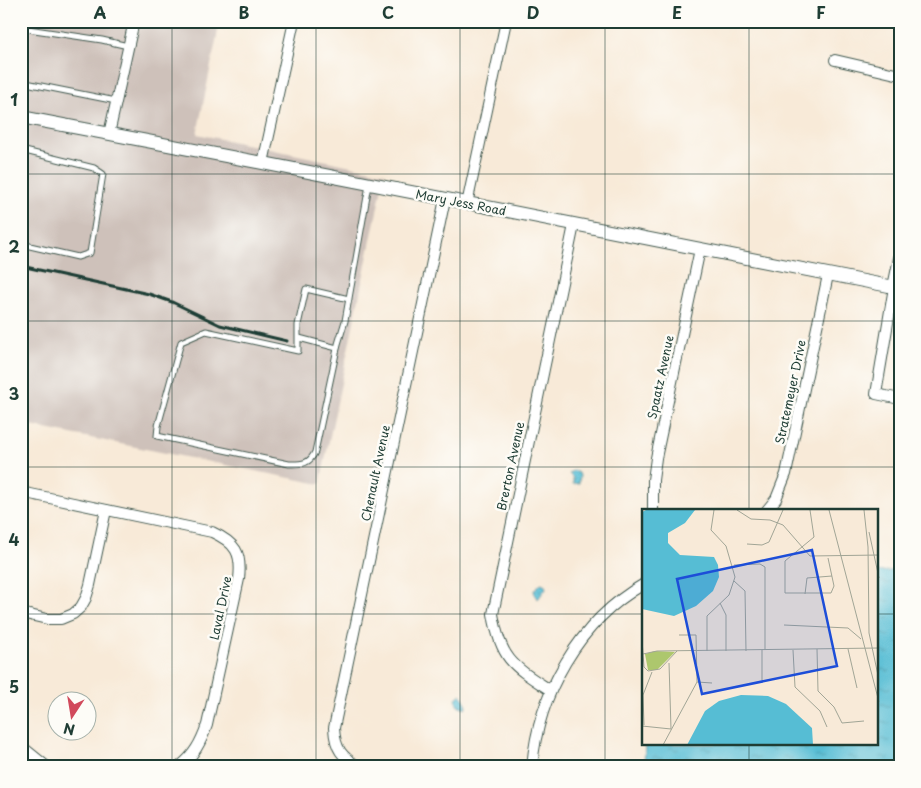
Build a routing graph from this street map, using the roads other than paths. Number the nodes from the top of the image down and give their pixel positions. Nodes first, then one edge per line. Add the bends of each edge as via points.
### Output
1 (134, 21) edge
2 (294, 21) edge
3 (506, 21) edge
4 (21, 28) edge
5 (128, 46) junction
6 (834, 60) dead end
7 (900, 75) edge
8 (21, 82) edge
9 (116, 101) junction
10 (21, 117) edge
11 (109, 134) junction
12 (21, 150) edge
13 (264, 163) junction
14 (369, 184) junction
15 (445, 199) junction
16 (467, 204) junction
17 (574, 225) junction
18 (21, 244) edge
19 (700, 250) junction
20 (900, 258) edge
21 (828, 274) junction
22 (897, 288) edge
23 (349, 299) junction
24 (299, 338) junction
25 (337, 348) junction
26 (900, 399) edge
27 (21, 492) edge
28 (653, 509) edge
29 (768, 509) edge
30 (106, 510) junction
31 (642, 585) edge
32 (21, 613) edge
33 (550, 690) junction
34 (21, 746) edge
35 (47, 767) edge
36 (179, 767) edge
37 (359, 767) edge
38 (532, 767) edge

1 - 5 street
2 - 13 street
3 - 16 street
4 - 5 lane
5 - 9 street
6 - 7 street
8 - 9 lane
9 - 11 street
10 - 11 street, Mary Jess Road
11 - 13 street, Mary Jess Road
12 - 18 lane via 94,168 102,174 90,253 78,257
13 - 14 street, Mary Jess Road
14 - 15 street, Mary Jess Road
14 - 23 lane
15 - 16 street, Mary Jess Road
15 - 37 street, Chenault Avenue via 334,728 340,752
16 - 17 street, Mary Jess Road
17 - 19 street, Mary Jess Road
17 - 33 street, Brerton Avenue via 493,614 496,635 505,654 518,669
19 - 21 street, Mary Jess Road
19 - 28 street, Spaatz Avenue via 656,458
20 - 22 street
21 - 22 street, Mary Jess Road
21 - 29 street, Stratemeyer Drive via 786,474 776,499
22 - 26 street via 876,394
23 - 24 lane via 306,289 298,325
23 - 25 lane
24 - 25 lane
24 - 25 lane via 298,351 206,331 181,342 157,436 288,464 305,464 315,452
27 - 30 street, Laval Drive
30 - 32 street via 90,585 81,607 61,618 47,619
30 - 36 street, Laval Drive via 212,532 226,539 239,556 239,579 207,725 201,743
31 - 33 street via 608,609 586,633
33 - 38 street via 536,734
34 - 35 street

